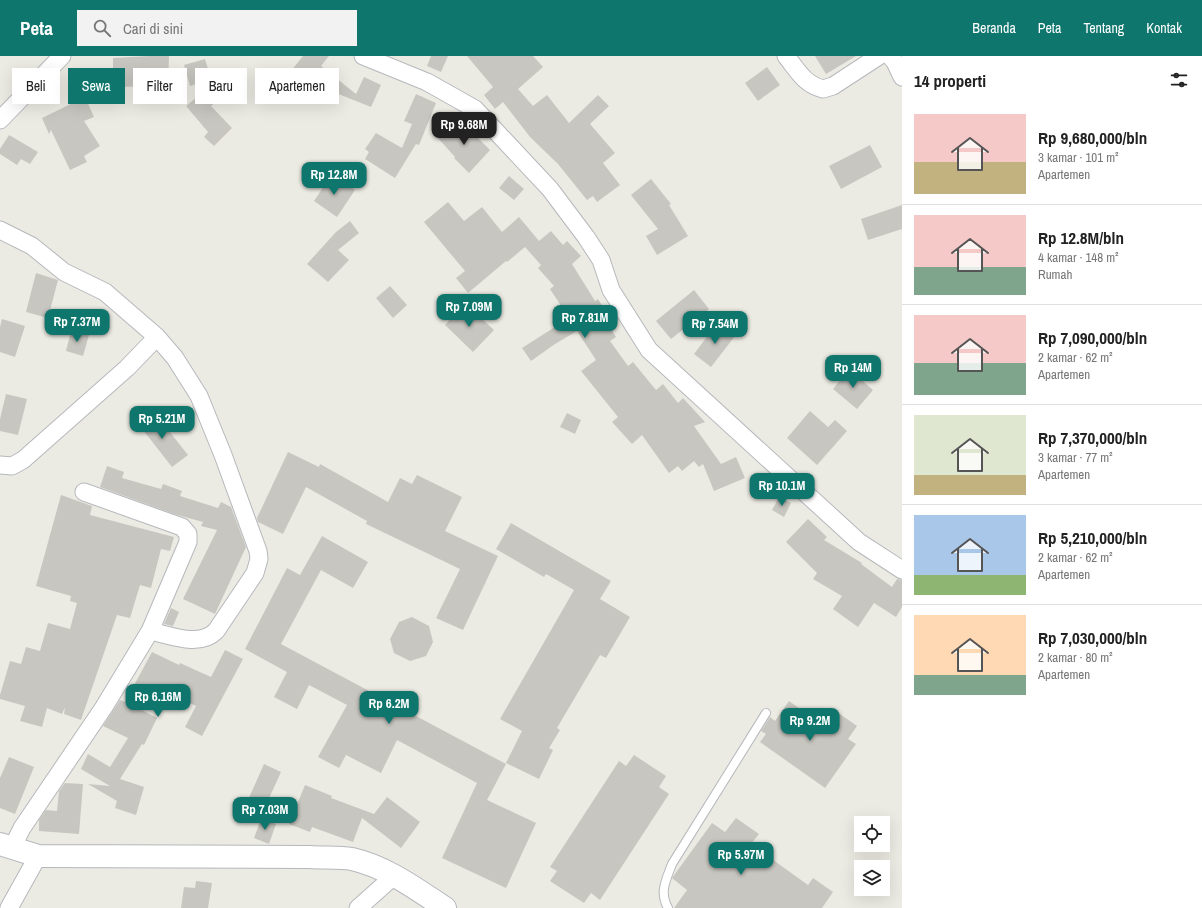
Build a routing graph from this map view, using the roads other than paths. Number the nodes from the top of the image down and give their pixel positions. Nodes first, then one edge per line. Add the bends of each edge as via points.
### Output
1 (62, 56) edge
2 (364, 56) edge
3 (786, 56) edge
4 (879, 56) edge
5 (890, 56) edge
6 (902, 77) edge
7 (0, 120) edge
8 (0, 230) edge
9 (157, 337) junction
10 (0, 465) edge
11 (84, 492) dead end
12 (902, 570) edge
13 (150, 630) junction
14 (766, 713) dead end
15 (6, 846) edge
16 (38, 856) junction
17 (394, 876) junction
18 (9, 908) edge
19 (358, 908) edge
20 (445, 908) edge
21 (668, 908) edge

1 - 7 street
2 - 12 street via 427,82 475,109 550,189 586,237 600,260 611,290 649,350 859,542
3 - 4 street via 800,77 823,89 833,86
5 - 6 street
8 - 9 street via 32,246 64,272 105,292
9 - 10 street via 127,368 23,460 12,466
9 - 13 street via 200,396 259,559 255,573 210,637 196,640
11 - 13 street via 182,527 188,534 188,542
13 - 15 street via 104,708 22,828
14 - 21 lane via 672,864 664,884 663,899
15 - 16 street
16 - 17 street via 344,859 370,864
16 - 18 street
17 - 19 street
17 - 20 street

